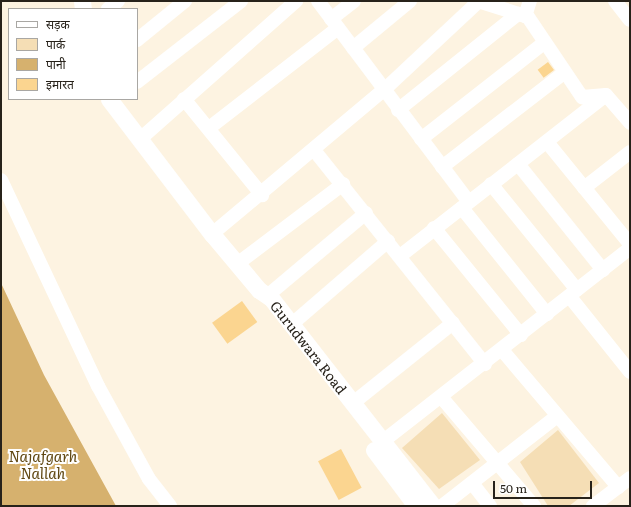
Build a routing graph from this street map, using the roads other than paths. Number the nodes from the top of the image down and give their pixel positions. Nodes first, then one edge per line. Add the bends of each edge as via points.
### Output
1 (118, 1) edge
2 (185, 1) edge
3 (241, 1) edge
4 (296, 1) edge
5 (318, 1) edge
6 (354, 1) edge
7 (410, 1) edge
8 (479, 1) edge
9 (530, 1) edge
10 (615, 1) edge
11 (109, 8) edge
12 (522, 15) junction
13 (630, 20) edge
14 (335, 24) junction
15 (138, 39) edge
16 (545, 42) junction
17 (353, 48) junction
18 (565, 72) junction
19 (138, 81) edge
20 (385, 89) junction
21 (606, 95) junction
22 (184, 98) junction
23 (112, 100) edge
24 (398, 110) junction
25 (630, 123) edge
26 (208, 128) junction
27 (421, 139) junction
28 (139, 140) junction
29 (547, 142) junction
30 (314, 150) junction
31 (630, 152) edge
32 (518, 164) junction
33 (442, 167) junction
34 (1, 180) edge
35 (343, 184) junction
36 (491, 184) junction
37 (584, 188) junction
38 (262, 195) junction
39 (466, 205) junction
40 (366, 213) junction
41 (434, 228) junction
42 (212, 234) junction
43 (388, 241) junction
44 (630, 244) edge
45 (630, 248) edge
46 (400, 256) junction
47 (237, 264) junction
48 (603, 270) junction
49 (263, 293) junction
50 (574, 293) junction
51 (547, 314) junction
52 (453, 323) junction
53 (292, 324) junction
54 (521, 335) junction
55 (502, 350) junction
56 (627, 363) edge
57 (485, 364) junction
58 (442, 398) junction
59 (353, 403) junction
60 (557, 416) junction
61 (382, 442) junction
62 (498, 463) junction
63 (630, 478) edge
64 (472, 483) junction
65 (618, 487) junction
66 (170, 506) edge
67 (416, 506) edge
68 (432, 506) edge
69 (442, 506) edge
70 (490, 506) edge
71 (534, 506) edge
72 (593, 506) edge

1 - 11 street
2 - 15 street
3 - 19 street
4 - 22 street
5 - 14 street
6 - 14 street
7 - 17 street
8 - 12 street
8 - 20 street
9 - 12 street
10 - 13 street
12 - 16 street
12 - 24 street
14 - 17 street
14 - 26 street
16 - 18 street
16 - 27 street
17 - 20 street
18 - 21 street via 582,97
18 - 33 street
20 - 24 street
20 - 30 street
21 - 25 street
21 - 29 street
22 - 26 street
22 - 28 street
23 - 28 street
24 - 27 street
26 - 38 street
27 - 33 street
28 - 42 street
29 - 32 street
29 - 37 street
30 - 35 street
30 - 38 street
31 - 37 street
32 - 36 street
32 - 48 street
33 - 39 street
34 - 66 street via 98,386 149,479
35 - 40 street
35 - 47 street
36 - 39 street
36 - 50 street
37 - 44 street
38 - 42 street
39 - 41 street
39 - 51 street
40 - 43 street
40 - 49 street
41 - 46 street
41 - 54 street
42 - 47 street
43 - 46 street
43 - 53 street
45 - 48 street
46 - 52 street
47 - 49 street
48 - 50 street
49 - 53 street, Gurudwara Road
49 - 67 street, Gurudwara Road via 275,321
50 - 51 street
50 - 56 street
51 - 54 street
52 - 57 street
52 - 59 street
53 - 59 street, Gurudwara Road
54 - 55 street
55 - 57 street
55 - 60 street
57 - 58 street
58 - 61 street
58 - 62 street
59 - 61 street, Gurudwara Road
60 - 62 street
60 - 65 street
61 - 68 street, Gurudwara Road
62 - 64 street
62 - 71 street
63 - 65 street
64 - 69 street
64 - 70 street
65 - 72 street

